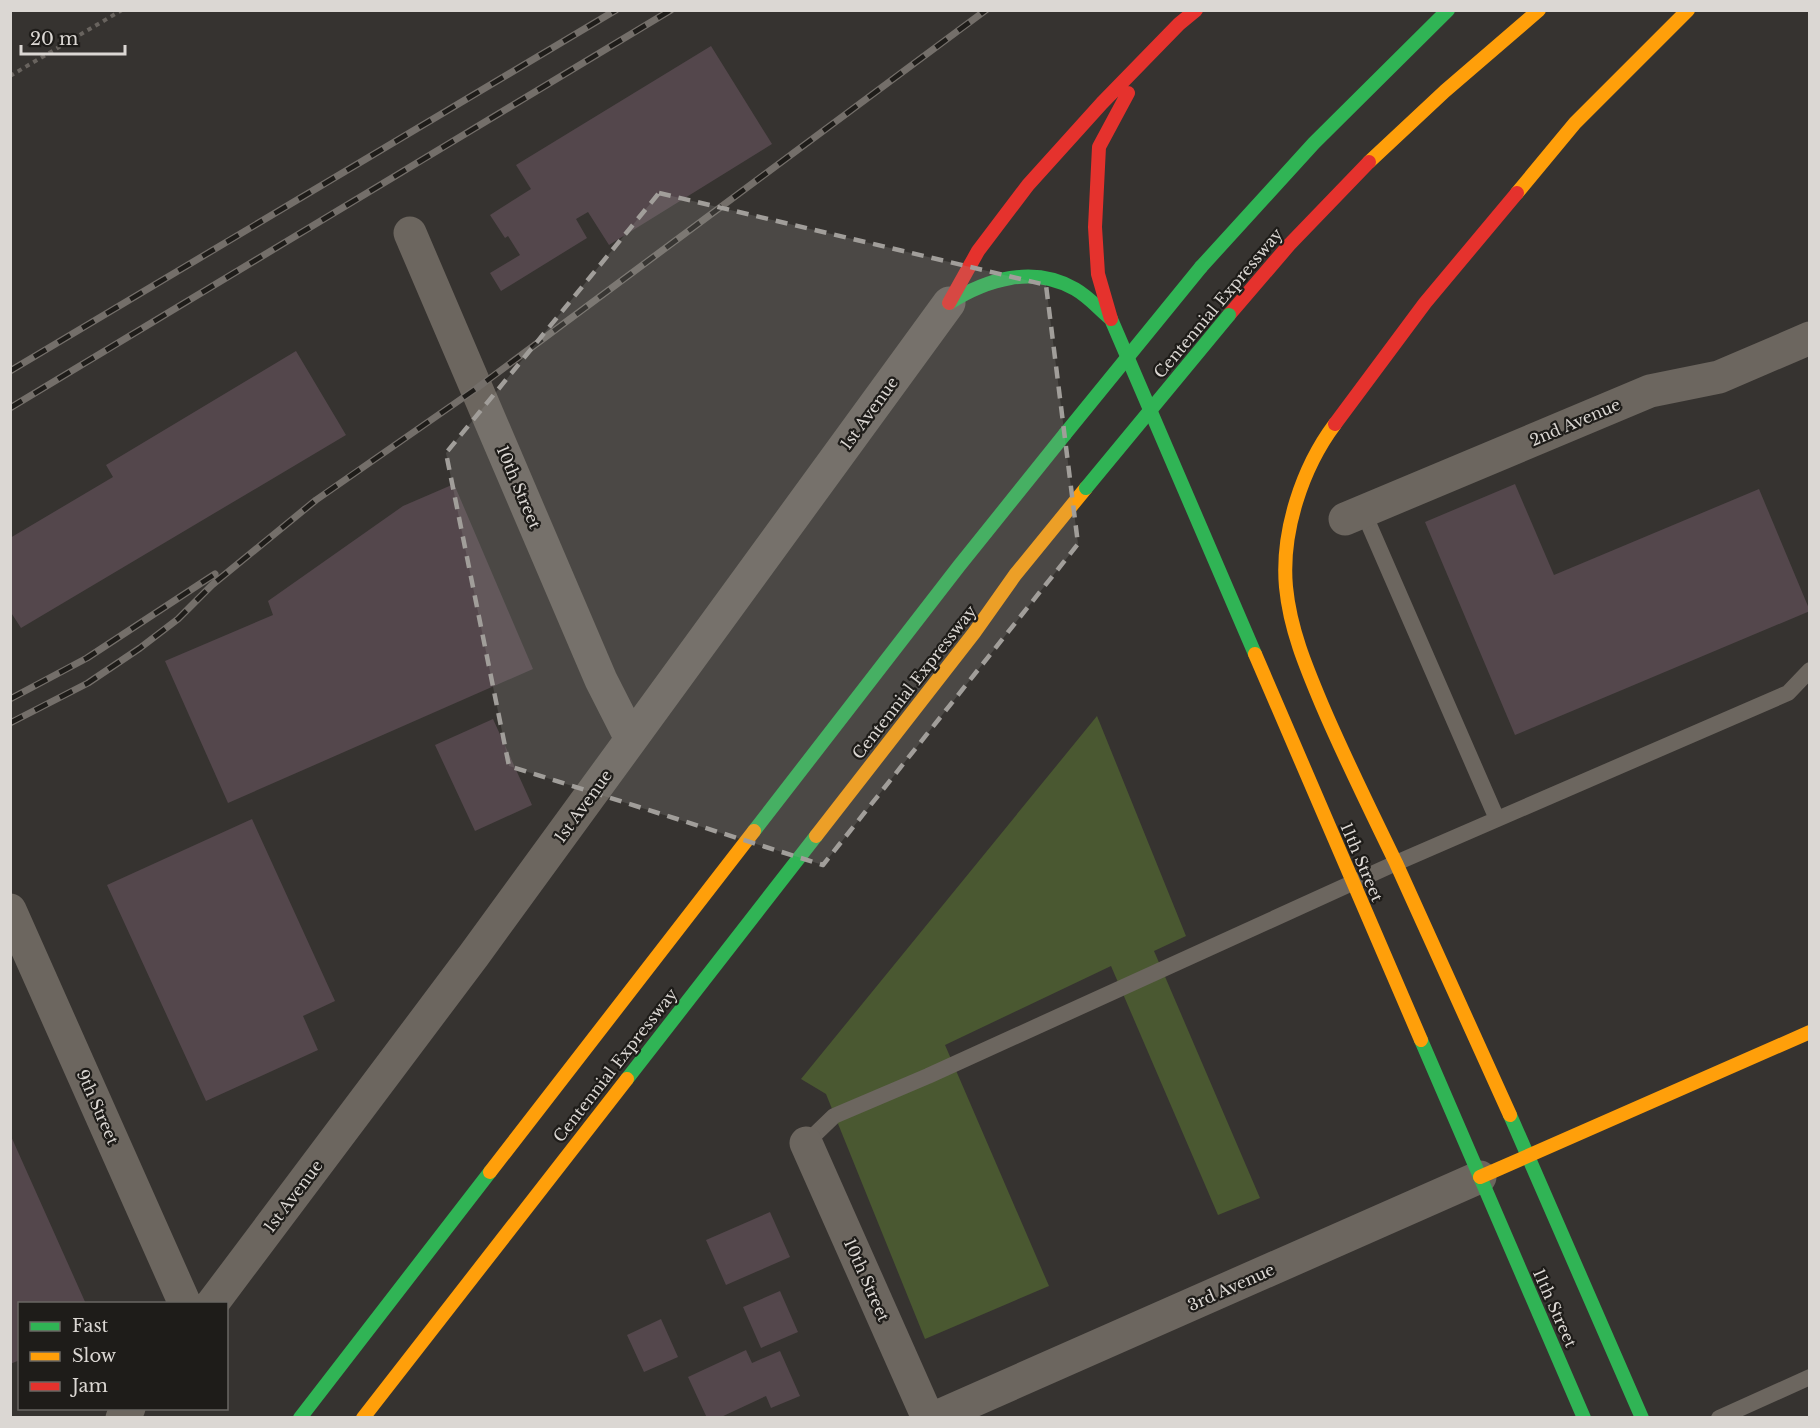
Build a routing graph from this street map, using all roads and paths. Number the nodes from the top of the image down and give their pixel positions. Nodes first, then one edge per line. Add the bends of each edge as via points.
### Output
1 (122, 10) edge
2 (1196, 10) edge
3 (1448, 10) edge
4 (1539, 10) edge
5 (1688, 10) edge
6 (1145, 60) junction
7 (10, 76) edge
8 (410, 233) dead end
9 (949, 303) junction
10 (1111, 319) junction
11 (1809, 338) edge
12 (1354, 515) joint
13 (1809, 670) edge
14 (632, 739) junction
15 (1497, 819) junction
16 (1396, 863) junction
17 (1353, 884) junction
18 (10, 910) edge
19 (1809, 1032) edge
20 (806, 1143) joint
21 (1528, 1155) junction
22 (1480, 1177) junction
23 (184, 1302) edge
24 (214, 1302) edge
25 (1809, 1377) edge
26 (300, 1418) edge
27 (363, 1418) edge
28 (928, 1418) edge
29 (934, 1418) edge
30 (1584, 1418) edge
31 (1641, 1418) edge
32 (1719, 1418) edge

1 - 7 path
2 - 6 main road
3 - 26 main road, Centennial Expressway, bridge via 1314,143 1201,267 951,575
4 - 27 main road, Centennial Expressway, bridge via 1476,61 1384,147 1297,235 1228,315 1015,575 974,633
5 - 16 main road, 11th Street via 1575,123 1425,303 1330,430 1311,464 1295,506 1287,547 1286,586 1292,625 1338,742
6 - 9 main road via 1032,180 983,244
6 - 10 main road, 11th Street via 1099,147 1095,227 1098,274
8 - 14 street, 10th Street via 601,680
9 - 10 main road via 980,285 1025,277 1072,287
9 - 14 street, 1st Avenue
10 - 17 main road, 11th Street
11 - 12 street, 2nd Avenue via 1719,377 1650,391
12 - 15 lane
13 - 15 lane via 1788,693
14 - 24 street, 1st Avenue
15 - 16 lane
16 - 17 lane
16 - 21 main road, 11th Street
17 - 20 lane via 834,1116
17 - 22 main road, 11th Street
18 - 23 street, 9th Street
19 - 21 main road, 3rd Avenue
20 - 28 street, 10th Street
21 - 22 main road, 3rd Avenue
21 - 31 main road, 11th Street
22 - 29 street, 3rd Avenue
22 - 30 main road, 11th Street
25 - 32 lane

